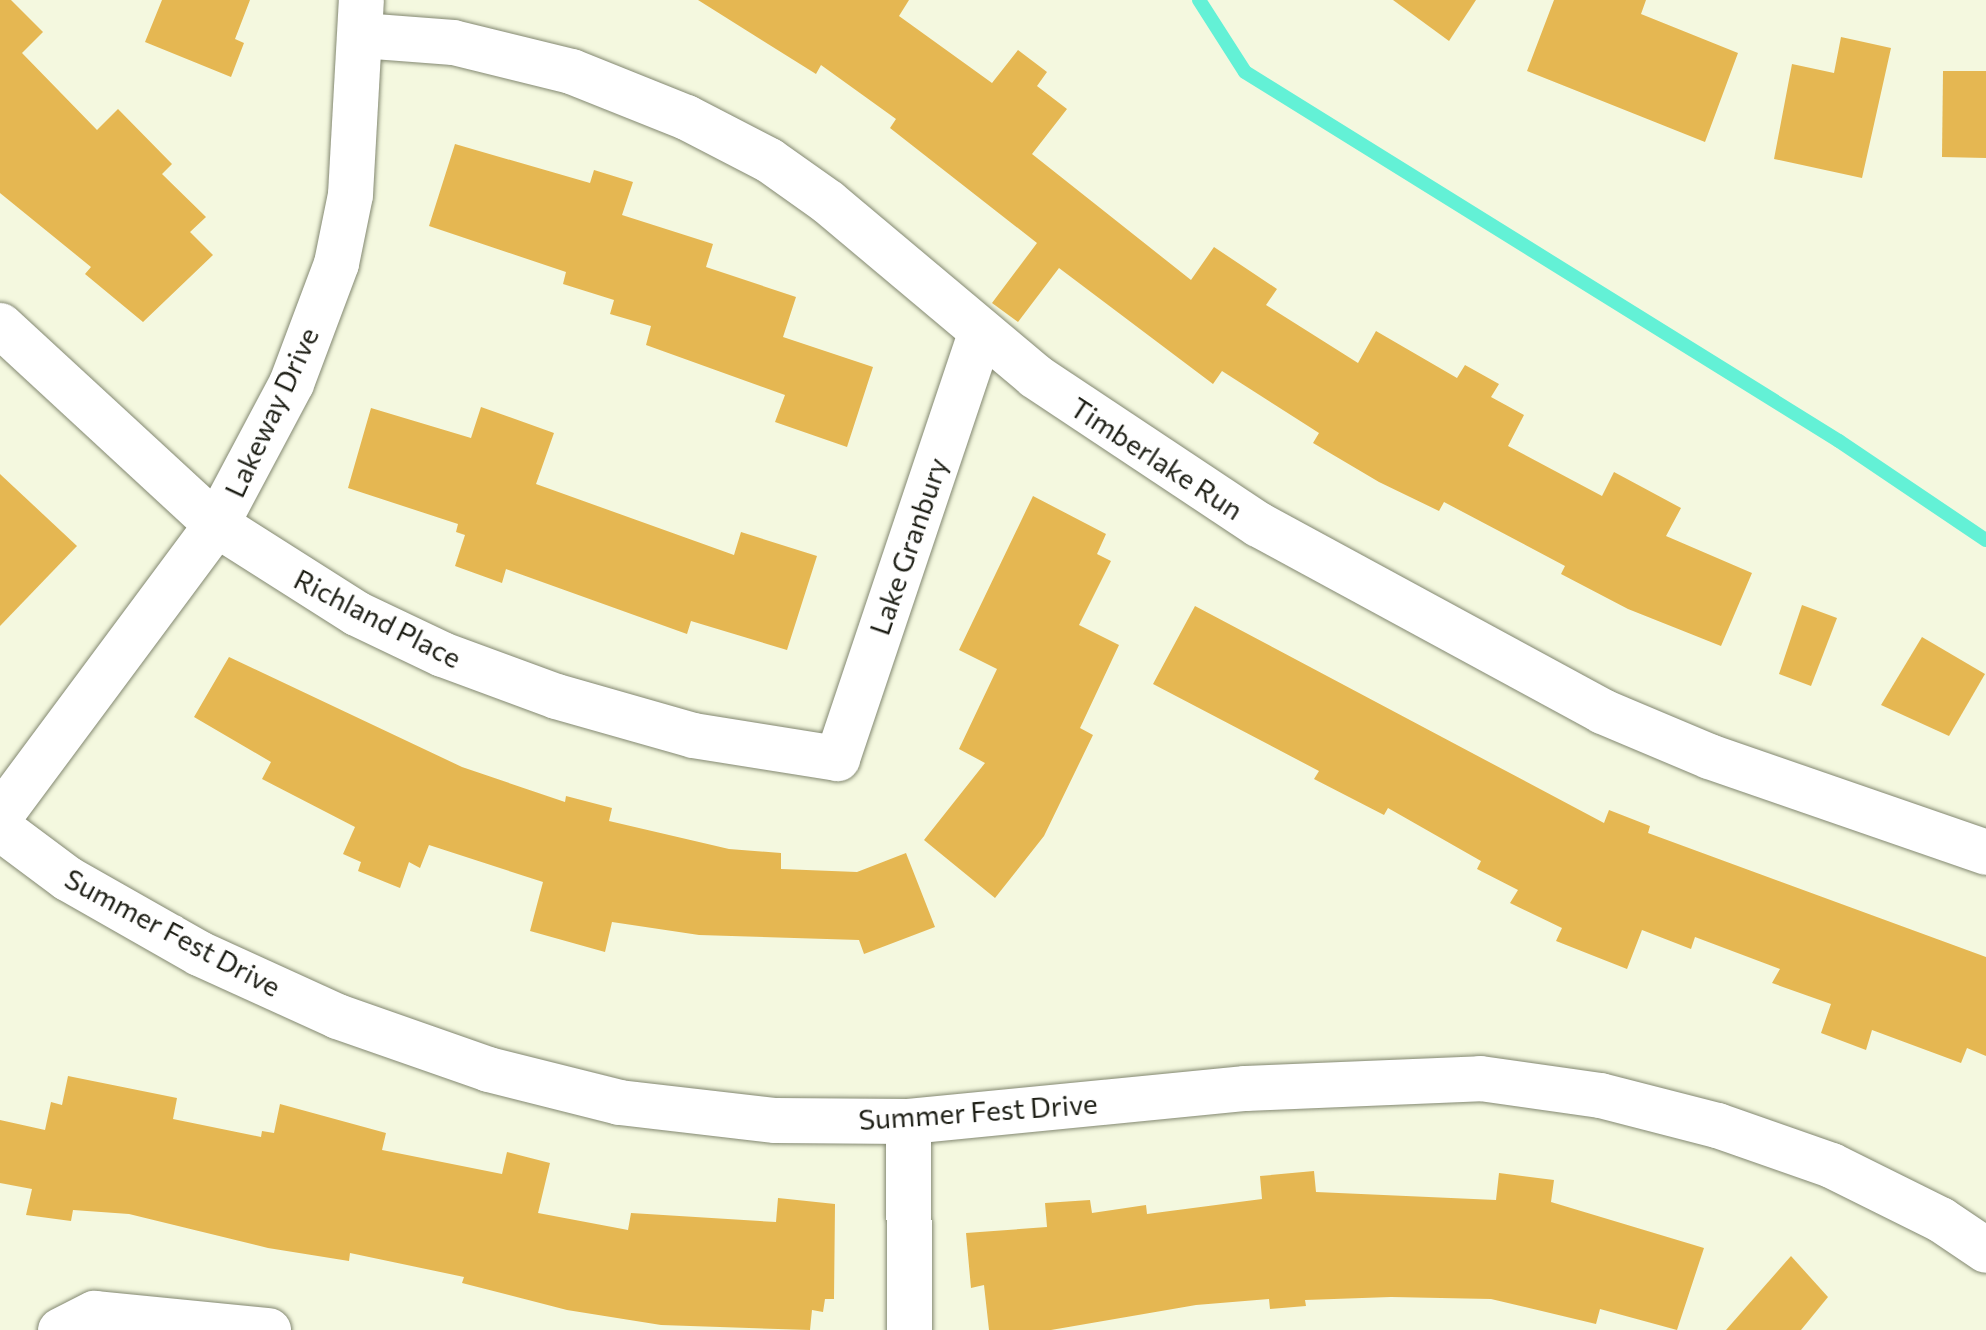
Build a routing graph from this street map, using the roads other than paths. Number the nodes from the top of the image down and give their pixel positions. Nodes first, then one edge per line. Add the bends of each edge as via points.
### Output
1 (361, 17) edge
2 (0, 325) edge
3 (980, 333) junction
4 (216, 524) junction
5 (836, 758) joint
6 (0, 815) edge
7 (0, 828) edge
8 (1986, 852) edge
9 (908, 1121) junction
10 (1986, 1250) edge
11 (60, 1330) edge
12 (268, 1330) edge
13 (909, 1330) edge

1 - 3 street, Timberlake Run via 571,71 686,116 828,202
1 - 4 street, Lakeway Drive via 350,194 336,264 292,382
2 - 4 street, Richland Place
3 - 5 street, Lake Granbury
3 - 8 street, Timberlake Run via 1115,434 1258,524 1602,711
4 - 5 street, Richland Place via 356,614 442,654 693,735
4 - 6 street, Lakeway Drive
7 - 9 street, Summer Fest Drive via 67,878 199,953 337,1016 488,1069 619,1102 776,1120
9 - 10 street, Summer Fest Drive via 1245,1088 1480,1078 1600,1095 1717,1124 1831,1166 1940,1219
9 - 13 street
11 - 12 street via 94,1313

